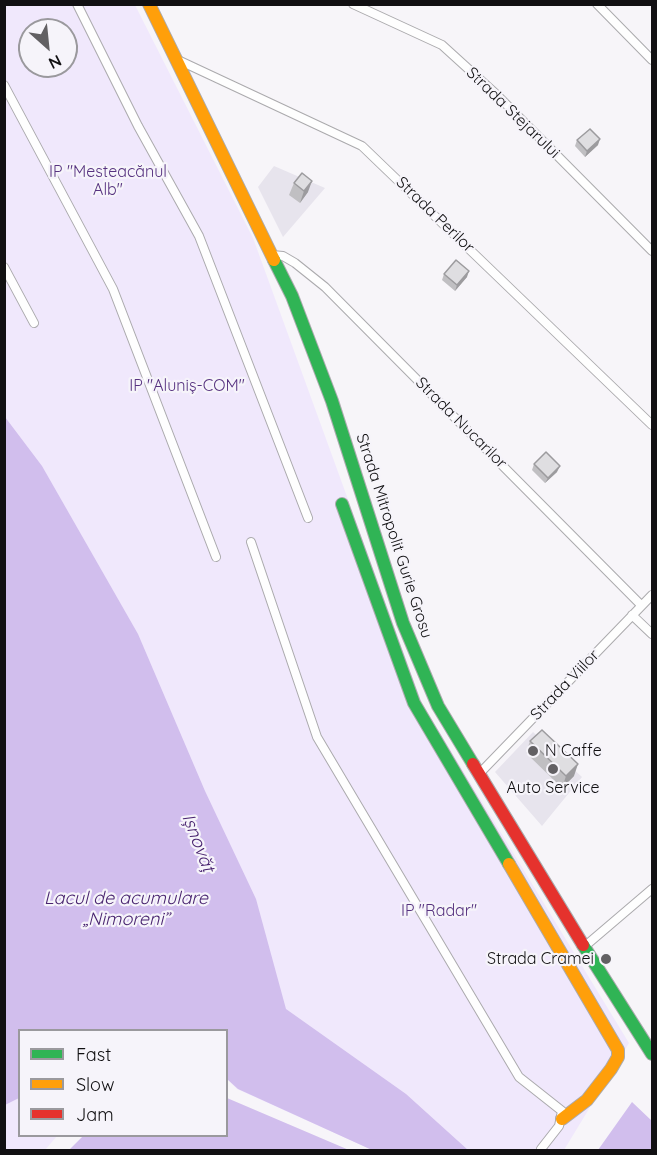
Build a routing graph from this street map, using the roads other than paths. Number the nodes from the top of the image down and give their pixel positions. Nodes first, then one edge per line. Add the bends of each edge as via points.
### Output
1 (77, 4) edge
2 (149, 4) edge
3 (353, 4) edge
4 (597, 4) edge
5 (178, 60) junction
6 (652, 60) edge
7 (4, 85) edge
8 (652, 251) edge
9 (272, 255) junction
10 (4, 267) edge
11 (34, 322) dead end
12 (652, 425) edge
13 (342, 504) dead end
14 (308, 518) dead end
15 (251, 542) dead end
16 (216, 556) dead end
17 (652, 595) edge
18 (642, 605) junction
19 (632, 615) junction
20 (652, 634) edge
21 (477, 775) junction
22 (652, 889) edge
23 (584, 947) junction
24 (652, 1054) edge
25 (562, 1119) junction
26 (541, 1149) edge

1 - 14 street via 199,236
2 - 5 main road, Strada Mitropolit Gurie Grosu
3 - 8 street, Strada Stejarului via 442,45 497,94
4 - 6 street
5 - 9 main road, Strada Mitropolit Gurie Grosu
5 - 12 street, Strada Perilor via 362,146
7 - 16 street via 112,289
9 - 18 street, Strada Nucarilor via 283,255 295,262 325,287
9 - 21 main road, Strada Mitropolit Gurie Grosu via 332,401 420,667
10 - 11 street
13 - 25 main road via 414,703 618,1050 610,1070 587,1100
15 - 25 street via 317,737 519,1077 562,1111
17 - 18 street, Strada Viilor
18 - 19 street, Strada Viilor
19 - 20 street
19 - 21 street, Strada Viilor
21 - 23 main road, Strada Mitropolit Gurie Grosu
22 - 23 street
23 - 24 main road, Strada Mitropolit Gurie Grosu
25 - 26 street

